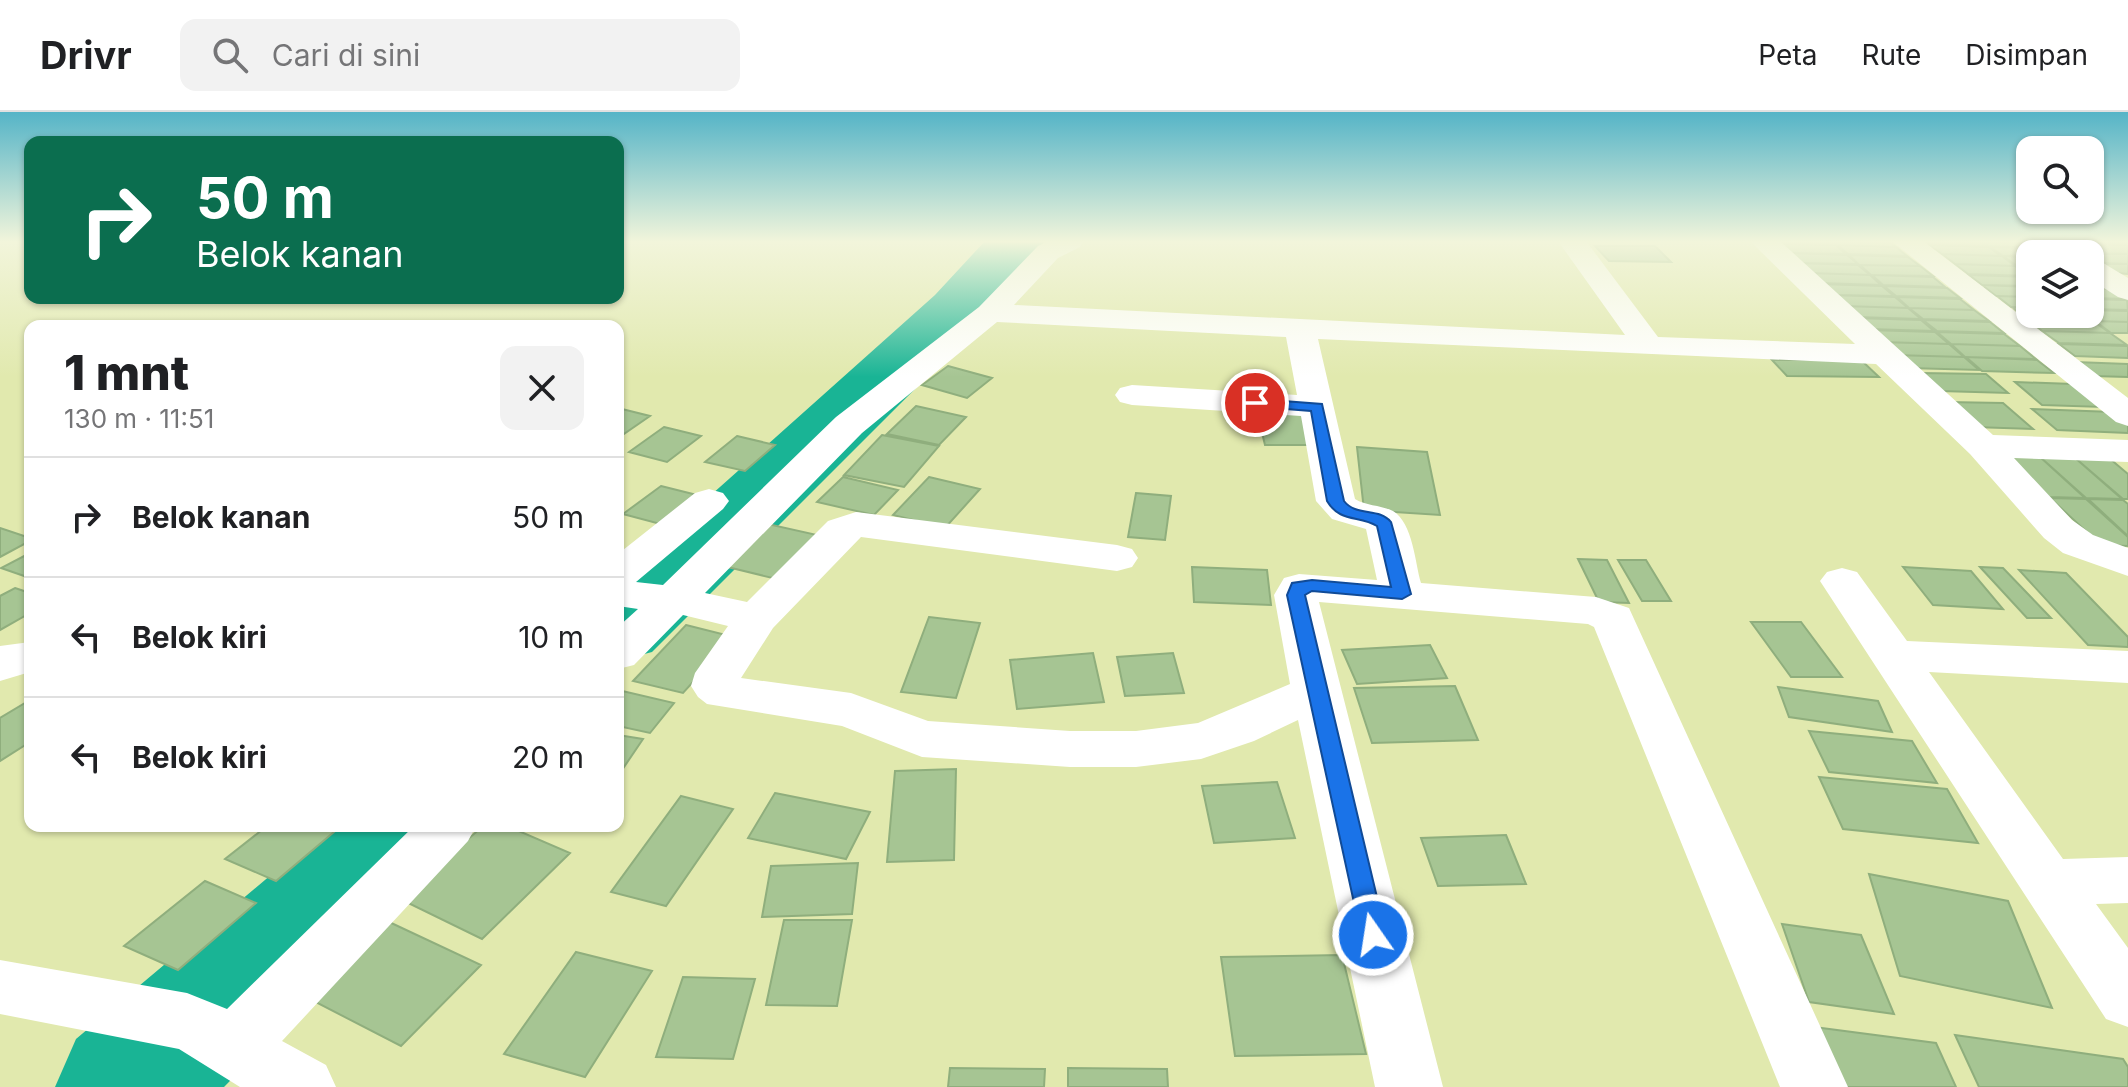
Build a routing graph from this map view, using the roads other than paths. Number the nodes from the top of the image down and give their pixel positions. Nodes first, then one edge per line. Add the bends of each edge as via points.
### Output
1 (1015, 286) edge
2 (1605, 286) edge
3 (1813, 286) edge
4 (1964, 286) edge
5 (990, 313) junction
6 (1300, 328) junction
7 (1649, 346) junction
8 (1877, 354) dead end
9 (1132, 395) dead end
10 (1317, 407) junction
11 (2128, 415) edge
12 (1983, 446) junction
13 (2128, 451) edge
14 (709, 501) dead end
15 (1117, 558) dead end
16 (2128, 563) edge
17 (624, 570) edge
18 (1842, 581) dead end
19 (624, 594) edge
20 (1402, 594) junction
21 (666, 599) junction
22 (757, 618) junction
23 (624, 647) edge
24 (1892, 655) junction
25 (2128, 667) edge
26 (1316, 692) junction
27 (442, 832) edge
28 (2128, 880) edge
29 (2048, 882) junction
30 (0, 987) edge
31 (2128, 999) edge
32 (213, 1035) junction
33 (296, 1086) edge
34 (1409, 1087) edge
35 (1814, 1087) edge

1 - 5 street
2 - 7 street
3 - 12 street
4 - 11 street
5 - 6 street
5 - 21 street via 849,425
6 - 7 street
6 - 10 street
7 - 8 street
9 - 10 street
10 - 20 street via 1336,501 1350,514 1380,519 1385,525
12 - 13 street
12 - 16 street via 2058,529 2078,544
14 - 17 street
15 - 22 street via 856,524 842,530
18 - 24 street
19 - 21 street
20 - 26 street via 1299,587 1296,595
20 - 35 street via 1596,611 1613,618
21 - 22 street
21 - 23 street
22 - 26 street via 715,686 724,692 851,710 922,739 1136,749 1201,741
24 - 25 street
24 - 29 street
26 - 34 street
27 - 32 street
28 - 29 street
29 - 31 street
30 - 32 street
32 - 33 street

